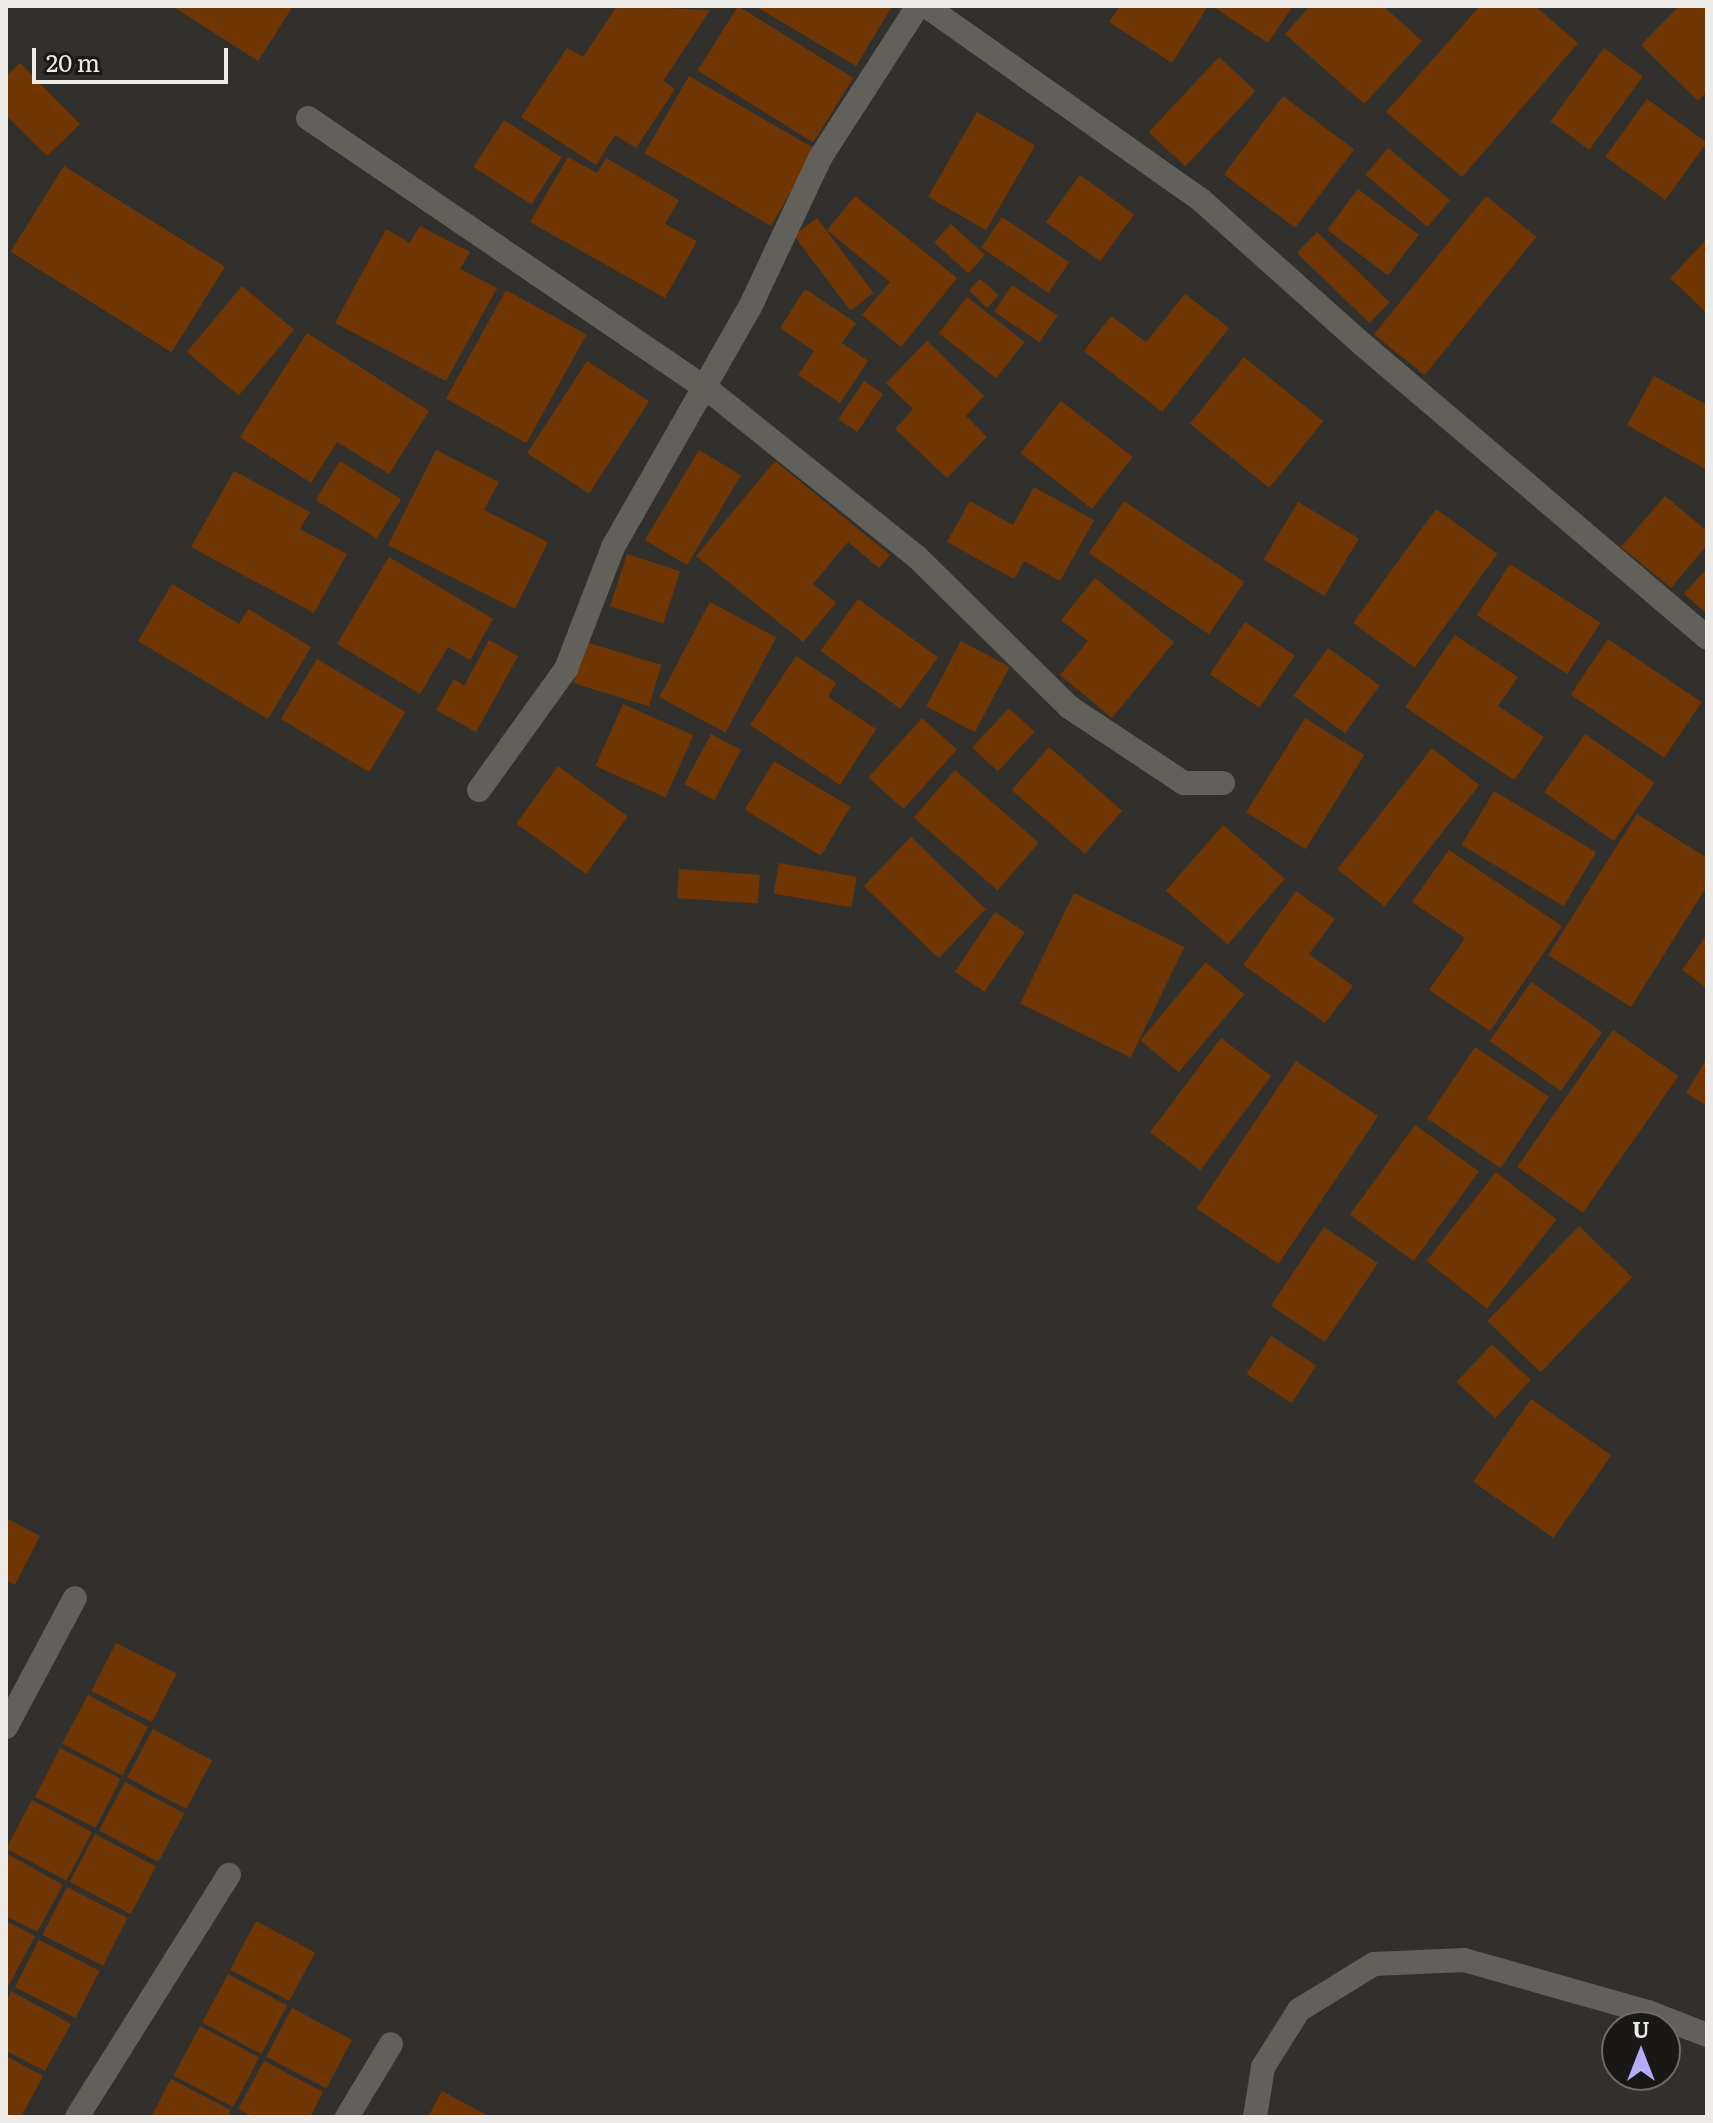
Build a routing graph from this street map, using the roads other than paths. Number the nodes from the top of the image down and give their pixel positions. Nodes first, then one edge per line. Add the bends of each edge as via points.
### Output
1 (918, 6) edge
2 (926, 6) edge
3 (308, 118) dead end
4 (706, 388) junction
5 (1707, 638) edge
6 (1223, 783) dead end
7 (479, 790) dead end
8 (75, 1598) dead end
9 (6, 1727) edge
10 (229, 1875) dead end
11 (1707, 2035) edge
12 (391, 2044) dead end
13 (77, 2117) edge
14 (347, 2117) edge
15 (1255, 2117) edge

1 - 4 street via 820,158
2 - 5 street via 1201,200
3 - 4 street via 436,210
4 - 6 street via 917,557 1069,707 1184,783
4 - 7 street via 613,547 566,669
8 - 9 street
10 - 13 street
11 - 15 street via 1648,2012 1464,1960 1374,1964 1299,2010 1263,2067
12 - 14 street

